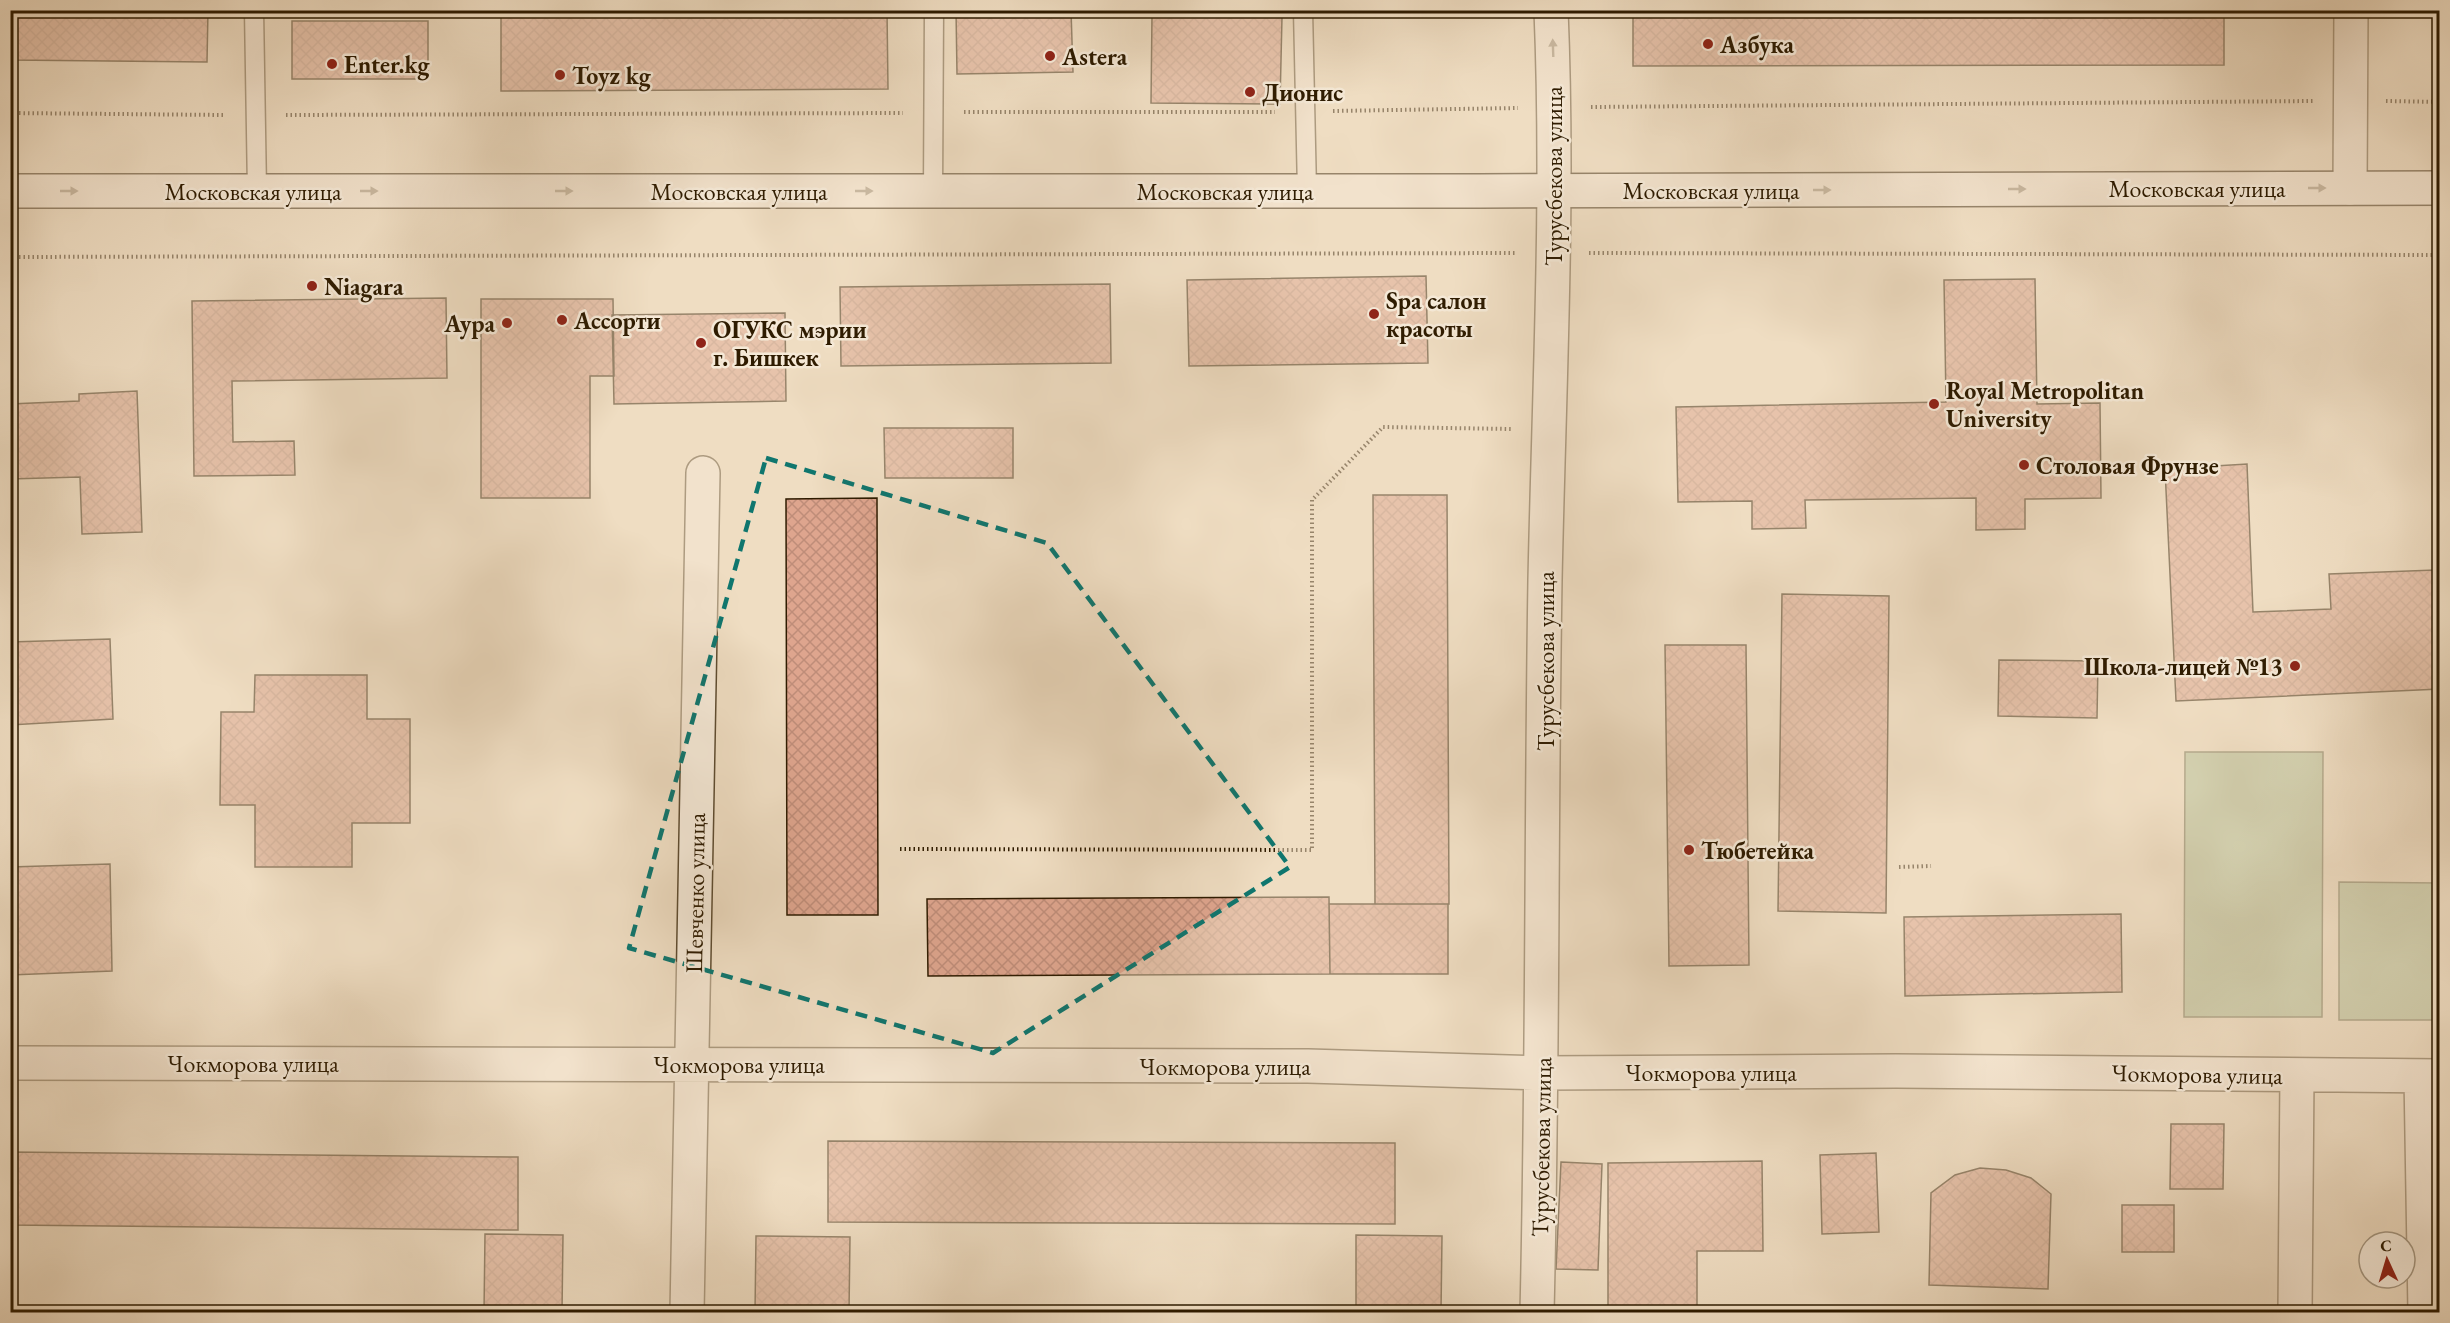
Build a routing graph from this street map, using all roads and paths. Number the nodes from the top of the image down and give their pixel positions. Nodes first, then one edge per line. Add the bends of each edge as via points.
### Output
1 (254, 10) edge
2 (934, 10) edge
3 (1303, 10) edge
4 (1551, 10) edge
5 (2351, 10) edge
6 (2349, 101) junction
7 (2439, 102) edge
8 (1555, 107) junction
9 (934, 112) junction
10 (1307, 112) junction
11 (10, 113) edge
12 (255, 115) junction
13 (2350, 188) junction
14 (2439, 188) edge
15 (10, 191) edge
16 (256, 191) junction
17 (933, 191) junction
18 (1307, 191) junction
19 (1554, 191) junction
20 (1553, 253) junction
21 (2439, 255) edge
22 (10, 257) edge
23 (1548, 429) junction
24 (703, 473) dead end
25 (900, 849) dead end
26 (1899, 867) dead end
27 (1931, 867) dead end
28 (10, 1063) edge
29 (692, 1063) junction
30 (1542, 1073) junction
31 (2297, 1075) junction
32 (2430, 1076) edge
33 (687, 1312) edge
34 (1537, 1312) edge
35 (2295, 1312) edge
36 (2425, 1312) edge

1 - 12 lane
2 - 9 lane
3 - 10 lane
8 -> 4 street, Турусбекова улица
5 - 6 street
6 - 7 path
6 - 8 path
6 - 13 street
8 - 10 path
8 - 19 street, Турусбекова улица
9 - 10 path
9 - 12 path
9 - 17 lane
10 - 18 lane
11 - 12 path
12 - 16 lane
13 - 14 street, Московская улица
19 -> 13 street, Московская улица
15 -> 16 street, Московская улица
16 -> 17 street, Московская улица
17 - 18 street, Московская улица
18 - 19 street, Московская улица
19 - 20 street, Турусбекова улица
20 - 21 path
20 - 22 path
20 - 23 street, Турусбекова улица
23 - 25 path via 1383,427 1312,500 1312,850
23 - 30 street, Турусбекова улица
24 - 29 street, Шевченко улица
26 - 27 path
28 - 29 street, Чокморова улица
29 - 30 street, Чокморова улица via 1308,1066
29 - 33 street, Шевченко улица
30 - 31 street, Чокморова улица
30 - 34 street, Турусбекова улица
31 - 32 street, Чокморова улица
31 - 35 street
32 - 36 street

